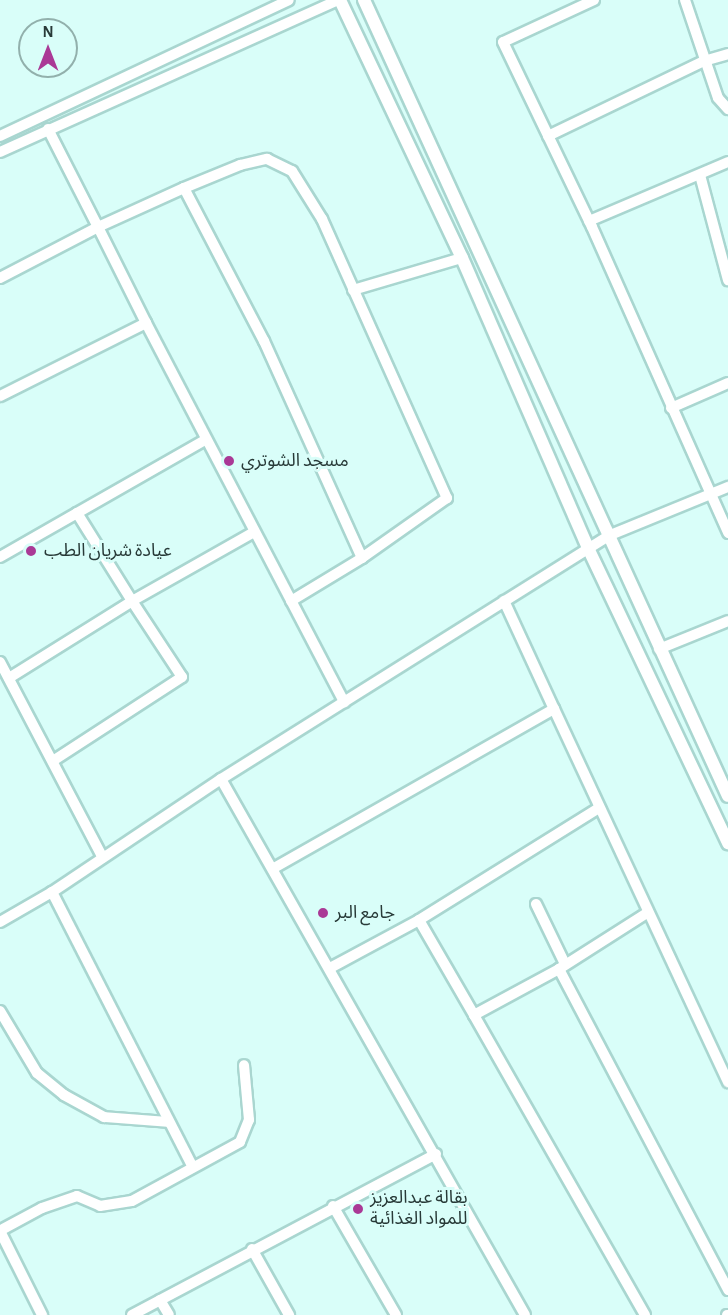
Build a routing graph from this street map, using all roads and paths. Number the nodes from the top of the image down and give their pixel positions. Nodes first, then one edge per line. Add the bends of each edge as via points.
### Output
1 (290, 0) edge
2 (340, 0) edge
3 (364, 0) edge
4 (594, 0) edge
5 (685, 0) edge
6 (728, 54) edge
7 (704, 61) junction
8 (728, 109) edge
9 (48, 129) junction
10 (0, 136) edge
11 (548, 136) junction
12 (0, 152) edge
13 (728, 162) edge
14 (700, 175) junction
15 (184, 188) junction
16 (589, 221) junction
17 (98, 227) junction
18 (462, 258) junction
19 (0, 278) edge
20 (728, 280) edge
21 (353, 290) junction
22 (147, 323) junction
23 (728, 383) edge
24 (0, 396) edge
25 (671, 408) junction
26 (205, 440) junction
27 (728, 487) edge
28 (709, 494) junction
29 (78, 513) junction
30 (254, 532) junction
31 (728, 533) edge
32 (608, 536) junction
33 (588, 548) junction
34 (0, 557) edge
35 (362, 558) junction
36 (504, 600) junction
37 (132, 601) junction
38 (291, 601) junction
39 (728, 621) edge
40 (659, 649) junction
41 (0, 662) edge
42 (9, 678) junction
43 (344, 702) junction
44 (554, 709) junction
45 (54, 760) junction
46 (221, 779) junction
47 (728, 796) edge
48 (597, 809) junction
49 (728, 843) edge
50 (103, 858) junction
51 (274, 868) junction
52 (52, 892) junction
53 (536, 904) dead end
54 (647, 913) junction
55 (419, 920) junction
56 (0, 922) edge
57 (562, 967) junction
58 (330, 968) junction
59 (0, 1011) edge
60 (474, 1015) junction
61 (724, 1063) edge
62 (244, 1065) dead end
63 (728, 1082) edge
64 (170, 1122) junction
65 (436, 1154) junction
66 (192, 1166) junction
67 (333, 1206) junction
68 (2, 1230) edge
69 (252, 1249) junction
70 (728, 1290) edge
71 (160, 1300) junction
72 (42, 1315) edge
73 (132, 1315) edge
74 (169, 1315) edge
75 (289, 1315) edge
76 (396, 1315) edge
77 (525, 1315) edge
78 (645, 1315) edge

1 - 10 street
2 - 9 street
2 - 18 street
3 - 32 street
4 - 11 street via 503,42
5 - 7 street
6 - 7 street
7 - 8 street via 718,98
7 - 11 street
9 - 12 street
9 - 17 street
11 - 16 street
13 - 14 street
14 - 16 street
14 - 20 street
15 - 17 street
15 - 21 street via 240,165 267,159 292,171 322,219
15 - 35 street via 264,341
16 - 25 street
17 - 19 street
17 - 22 street
18 - 21 street
18 - 33 street
21 - 35 street via 447,498
22 - 24 street
22 - 26 street
23 - 25 street
25 - 28 street
26 - 29 street
26 - 30 street
27 - 28 street
28 - 31 street
28 - 32 street
29 - 34 street
29 - 37 street
30 - 37 street
30 - 38 street
32 - 33 street
32 - 40 street
33 - 36 street
33 - 49 street
35 - 38 street
36 - 43 street
36 - 44 street
37 - 42 street
37 - 45 street via 182,677
38 - 43 street
39 - 40 street
40 - 47 street
41 - 42 street
42 - 45 street
43 - 46 street
44 - 48 street
44 - 51 street
45 - 50 street
46 - 50 street
46 - 51 street
48 - 54 street
48 - 55 street
50 - 52 street
51 - 58 street
52 - 56 street
52 - 64 street
53 - 57 street
54 - 57 street
54 - 61 street
55 - 58 street
55 - 60 street
57 - 60 street
57 - 70 street
58 - 65 street
59 - 64 street via 37,1073 64,1095 104,1117
60 - 78 street
61 - 63 street
62 - 66 street via 249,1120 240,1142
64 - 66 street
65 - 67 street
65 - 77 street
66 - 68 street via 132,1201 100,1206 77,1196 42,1208
67 - 69 street
67 - 76 street
68 - 72 street
69 - 71 street
69 - 75 street
71 - 73 street
71 - 74 street

